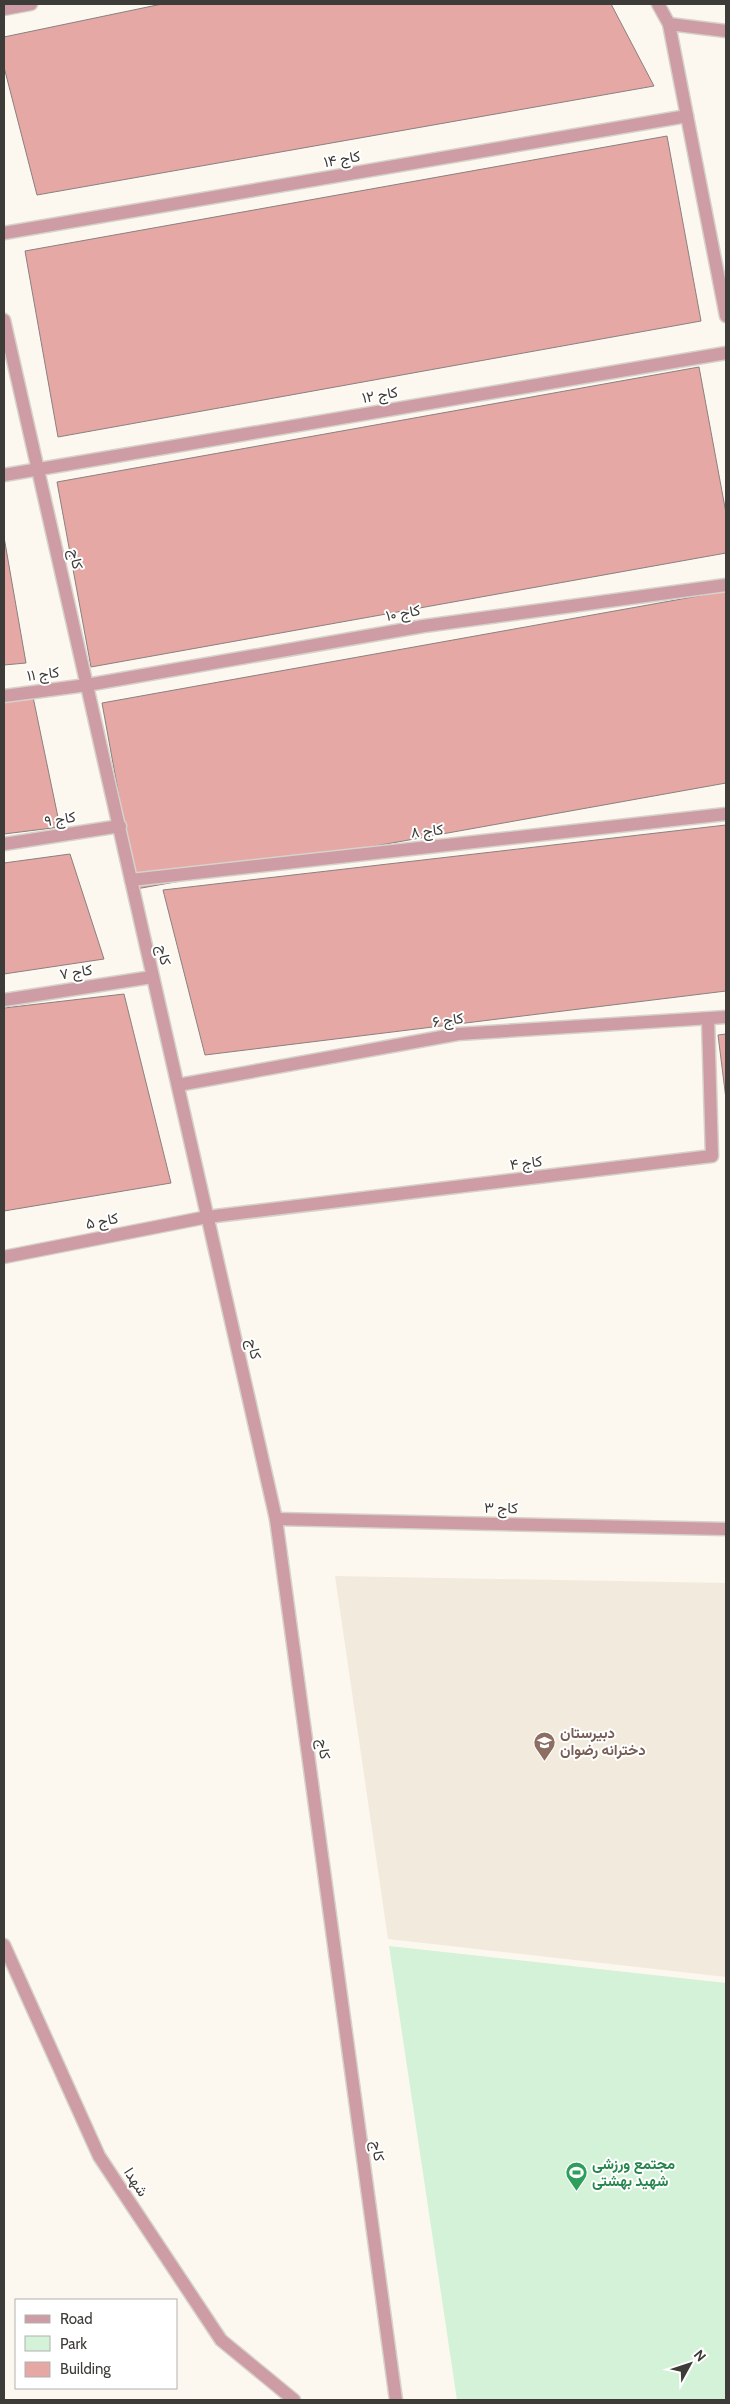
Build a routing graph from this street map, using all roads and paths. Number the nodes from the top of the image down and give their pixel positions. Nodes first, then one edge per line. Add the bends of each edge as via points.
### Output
1 (31, 4) edge
2 (658, 4) edge
3 (4, 9) edge
4 (668, 24) junction
5 (726, 31) edge
6 (687, 116) junction
7 (4, 233) edge
8 (726, 316) edge
9 (4, 320) edge
10 (726, 353) edge
11 (39, 469) junction
12 (4, 475) edge
13 (726, 585) edge
14 (87, 685) junction
15 (4, 696) edge
16 (726, 814) edge
17 (120, 826) junction
18 (4, 844) edge
19 (131, 880) junction
20 (152, 977) junction
21 (4, 1000) edge
22 (726, 1017) edge
23 (708, 1020) junction
24 (178, 1085) junction
25 (208, 1218) junction
26 (4, 1257) edge
27 (276, 1519) junction
28 (726, 1529) edge
29 (4, 1946) edge
30 (294, 2400) edge
31 (396, 2400) edge

1 - 3 street
2 - 4 street
4 - 5 street
4 - 6 street
6 - 7 street, کاج ۱۴
6 - 8 street
9 - 11 street, کاج
10 - 11 street, کاج ۱۲
11 - 12 street, کاج ۱۲
11 - 14 street, کاج
13 - 14 street, کاج ۱۰ via 424,626
14 - 15 street, کاج ۱۱
14 - 17 street, کاج
16 - 19 street, کاج ۸
17 - 18 street, کاج ۹
17 - 19 street, کاج
19 - 20 street, کاج
20 - 21 street, کاج ۷
20 - 24 street, کاج
22 - 23 street, کاج ۶
23 - 24 street, کاج ۶ via 458,1034
23 - 25 street, کاج ۴ via 712,1156
24 - 25 street, کاج
25 - 26 street, کاج ۵
25 - 27 street, کاج
27 - 28 street, کاج ۳
27 - 31 street, کاج
29 - 30 street, شهدا via 99,2156 221,2340

